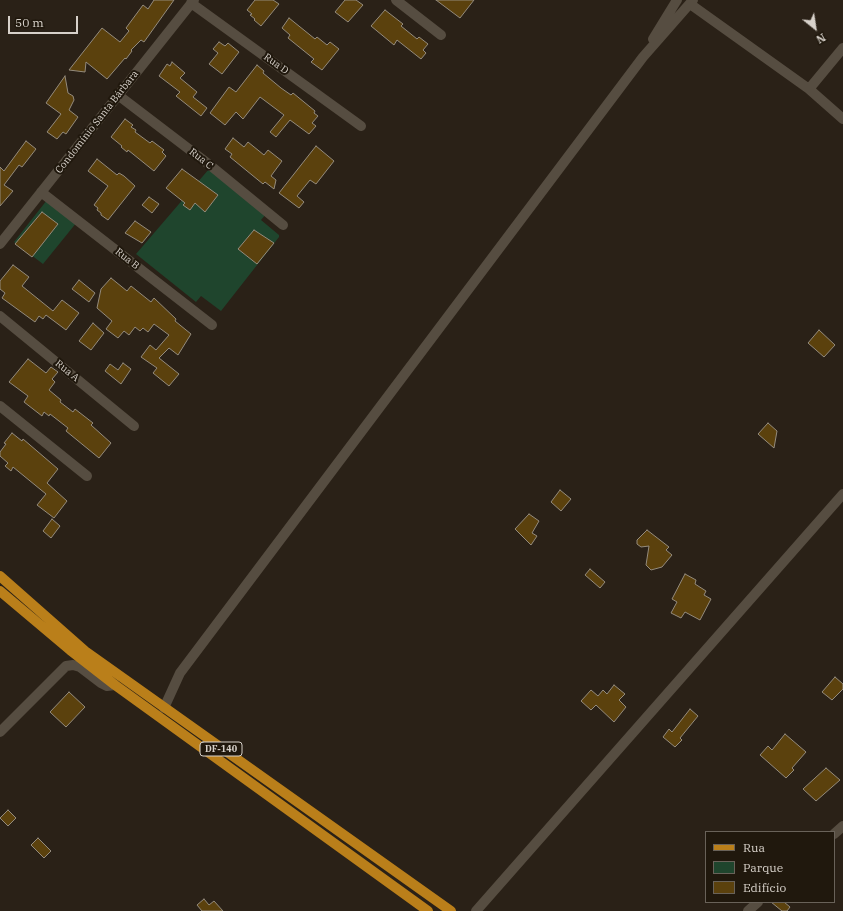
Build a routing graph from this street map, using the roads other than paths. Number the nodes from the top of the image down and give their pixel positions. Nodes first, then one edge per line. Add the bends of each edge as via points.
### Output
1 (396, 0) edge
2 (677, 0) edge
3 (192, 2) edge
4 (691, 2) edge
5 (441, 35) dead end
6 (843, 48) edge
7 (643, 57) junction
8 (808, 89) junction
9 (118, 96) junction
10 (843, 119) edge
11 (361, 126) dead end
12 (41, 192) junction
13 (283, 225) dead end
14 (0, 244) edge
15 (0, 316) edge
16 (212, 325) dead end
17 (0, 406) edge
18 (134, 426) dead end
19 (87, 476) dead end
20 (843, 494) edge
21 (0, 576) edge
22 (0, 591) edge
23 (115, 685) junction
24 (164, 708) junction
25 (0, 732) edge
26 (843, 826) edge
27 (835, 833) edge
28 (757, 903) edge
29 (424, 910) edge
30 (451, 911) edge
31 (476, 911) edge
32 (748, 911) edge

1 - 5 street
2 - 7 street
3 - 9 street, Condomínio Santa Bárbara
3 - 11 street, Rua D
4 - 7 street
4 - 8 street
6 - 8 street
7 - 24 street via 180,673
8 - 10 street
9 - 12 street, Condomínio Santa Bárbara
9 - 13 street, Rua C via 211,166
12 - 14 street, Condomínio Santa Bárbara
12 - 16 street, Rua B
15 - 18 street, Rua A
17 - 19 street
20 - 31 street
21 - 24 main road, DF-140 via 85,651
22 - 23 main road, DF-140
23 - 25 street via 107,686 101,683 80,667 66,666
23 - 29 main road, DF-140
24 - 30 main road, DF-140
26 - 27 street
28 - 32 street

